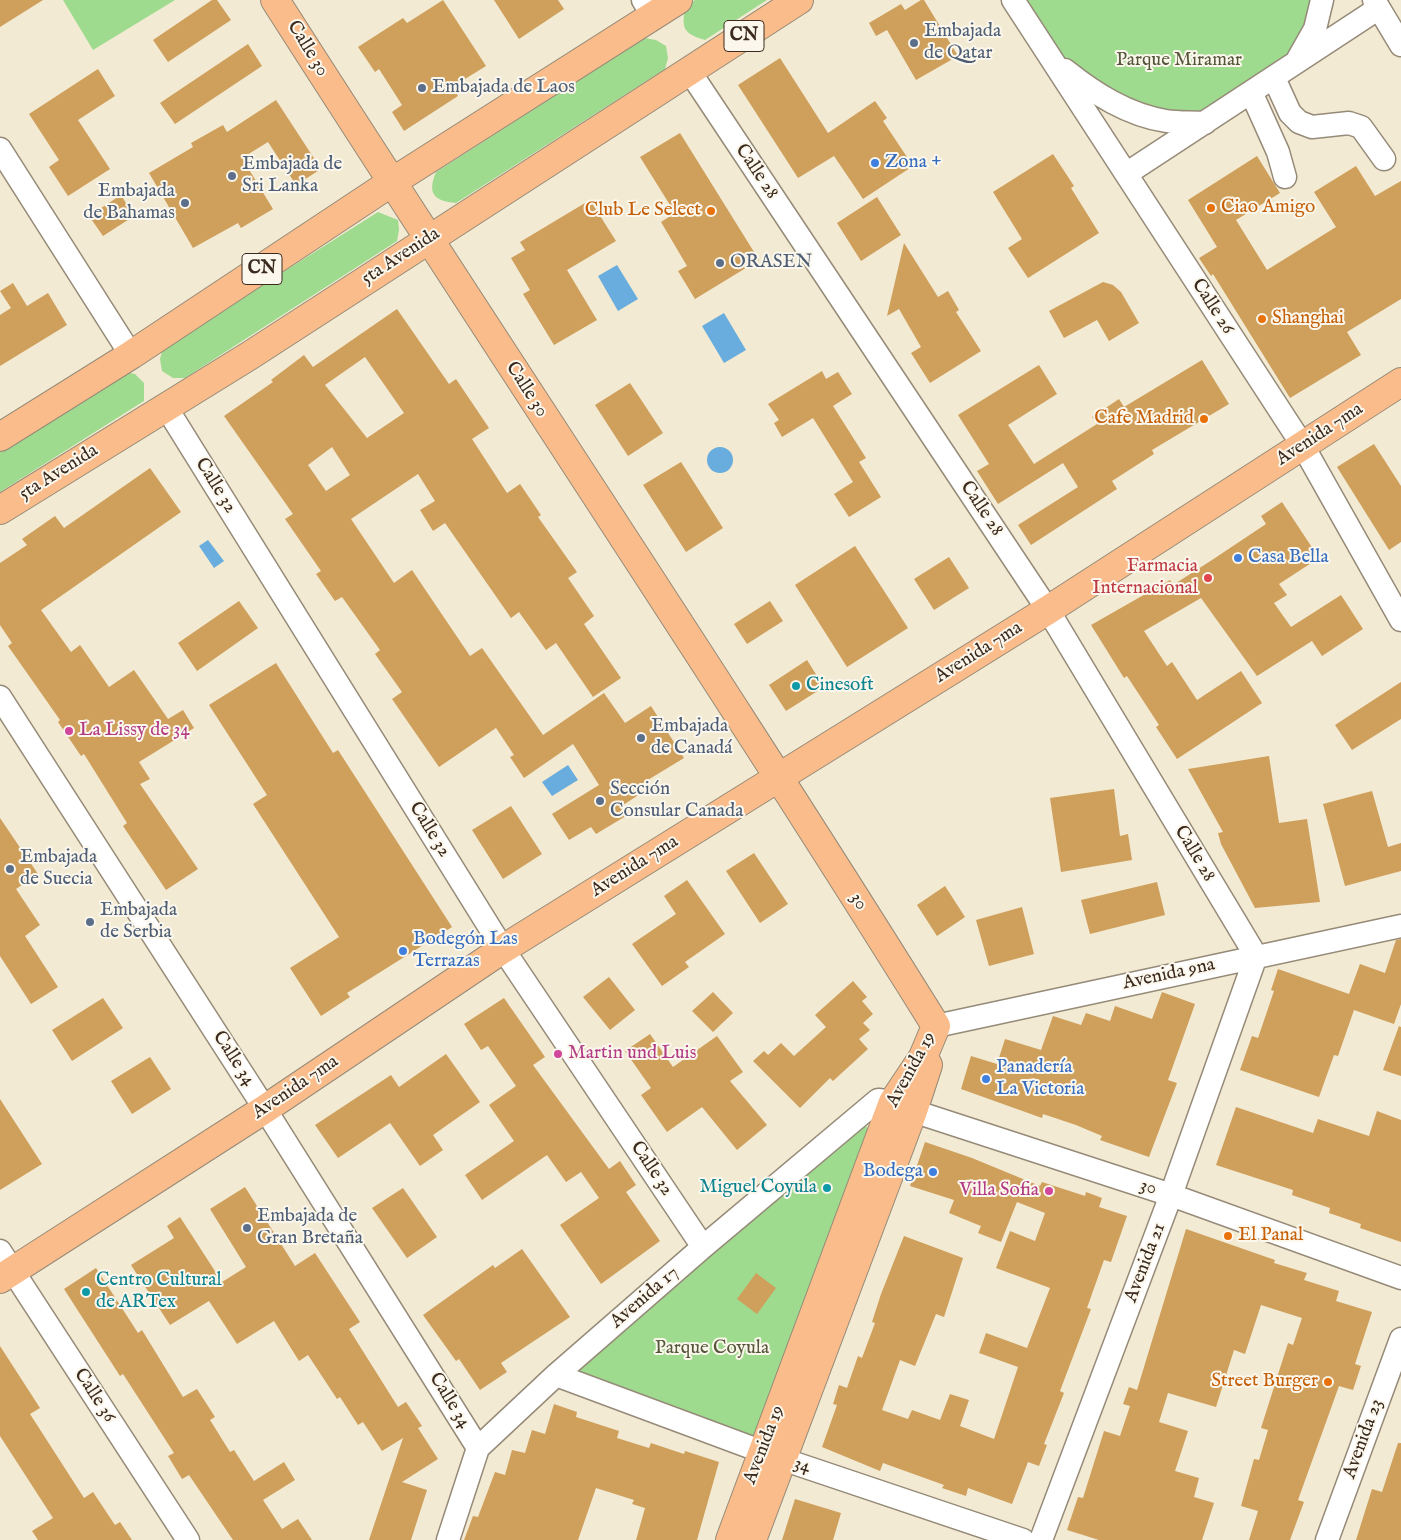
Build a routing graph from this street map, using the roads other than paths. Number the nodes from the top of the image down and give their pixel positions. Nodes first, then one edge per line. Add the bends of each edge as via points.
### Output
1 (276, 0) edge
2 (678, 0) edge
3 (799, 0) edge
4 (1013, 0) edge
5 (1322, 0) edge
6 (1377, 4) edge
7 (648, 8) edge
8 (1401, 45) edge
9 (1052, 61) junction
10 (1297, 62) junction
11 (690, 72) junction
12 (1274, 78) junction
13 (1251, 92) junction
14 (1205, 122) junction
15 (0, 149) edge
16 (1384, 159) dead end
17 (1126, 174) junction
18 (1285, 177) dead end
19 (392, 182) junction
20 (428, 240) junction
21 (132, 354) junction
22 (1401, 382) edge
23 (166, 407) junction
24 (0, 437) edge
25 (1303, 446) junction
26 (0, 510) edge
27 (1048, 610) junction
28 (1401, 620) edge
29 (0, 697) edge
30 (780, 778) junction
31 (1401, 926) edge
32 (503, 949) junction
33 (1256, 956) junction
34 (936, 1026) junction
35 (903, 1107) junction
36 (265, 1110) junction
37 (1171, 1195) junction
38 (703, 1247) junction
39 (4, 1267) edge
40 (1401, 1278) edge
41 (1401, 1339) edge
42 (556, 1375) junction
43 (478, 1448) junction
44 (772, 1455) junction
45 (188, 1540) edge
46 (448, 1540) edge
47 (730, 1540) edge
48 (752, 1540) edge
49 (1023, 1540) edge
50 (1041, 1540) edge
51 (1327, 1540) edge

1 - 19 main road, Calle 30
2 - 7 main road, CN
3 - 11 main road, 5ta Avenida / CN
4 - 9 street, Calle 26
5 - 10 street via 1315,29
6 - 8 street
6 - 10 street
7 - 19 main road, CN
9 - 14 street via 1122,108 1166,121
9 - 17 street, Calle 26
10 - 12 street
11 - 20 main road, 5ta Avenida / CN
11 - 27 street, Calle 28
12 - 13 street
12 - 16 street via 1290,113 1299,122 1312,127 1350,124 1361,127
13 - 14 street
13 - 18 street via 1278,152
14 - 17 street
15 - 21 street
17 - 25 street, Calle 26
19 - 20 main road, Calle 30
19 - 21 main road, CN
20 - 23 main road, 5ta Avenida / CN
20 - 30 main road, Calle 30
21 - 24 main road, CN
22 - 25 main road, Avenida 7ma
23 - 26 main road, 5ta Avenida / CN
23 - 32 street, Calle 32
25 - 27 main road, Avenida 7ma
25 - 28 street, Calle 26
27 - 30 main road, Avenida 7ma
27 - 33 street, Calle 28
29 - 36 street, Calle 34
30 - 32 main road, Avenida 7ma
30 - 34 main road, 30
31 - 33 street, Avenida 9na
32 - 36 main road, Avenida 7ma
32 - 38 street, Calle 32
33 - 34 street, Avenida 9na
33 - 37 street, Avenida 21
34 - 35 main road, Avenida 19
35 - 37 street, 30
35 - 38 street, Avenida 17 via 878,1100
35 - 44 main road, Avenida 19 via 825,1290
36 - 39 main road, Avenida 7ma
36 - 43 street, Calle 34
37 - 40 street, 30
37 - 50 street, Avenida 21
38 - 42 street, Avenida 17
39 - 45 street, Calle 36
41 - 51 street, Avenida 23
42 - 43 street, Avenida 17
42 - 44 street, 34
43 - 46 street, Avenida 17
44 - 47 main road, Avenida 19
44 - 48 main road, Avenida 19
44 - 49 street, 34

